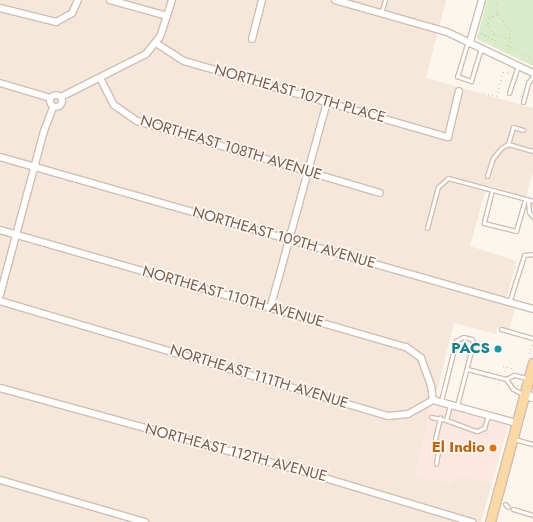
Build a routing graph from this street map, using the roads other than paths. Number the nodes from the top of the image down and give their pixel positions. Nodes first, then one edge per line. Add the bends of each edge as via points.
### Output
1 (78, 0) edge
2 (110, 0) edge
3 (172, 0) edge
4 (262, 0) edge
5 (335, 0) edge
6 (385, 0) edge
7 (482, 0) edge
8 (0, 8) edge
9 (381, 13) junction
10 (167, 16) junction
11 (252, 38) dead end
12 (469, 42) junction
13 (156, 43) junction
14 (481, 47) junction
15 (518, 65) junction
16 (533, 73) edge
17 (533, 76) edge
18 (100, 78) junction
19 (0, 83) edge
20 (460, 91) dead end
21 (509, 93) dead end
22 (61, 97) junction
23 (50, 98) junction
24 (327, 102) junction
25 (523, 102) dead end
26 (53, 107) junction
27 (523, 130) dead end
28 (508, 144) junction
29 (533, 152) edge
30 (0, 157) edge
31 (35, 167) junction
32 (308, 172) junction
33 (487, 176) dead end
34 (492, 190) junction
35 (380, 193) dead end
36 (526, 199) junction
37 (533, 201) edge
38 (533, 217) edge
39 (427, 228) dead end
40 (0, 230) edge
41 (17, 235) junction
42 (289, 240) junction
43 (533, 254) edge
44 (0, 295) edge
45 (0, 301) edge
46 (509, 303) junction
47 (270, 309) junction
48 (533, 309) edge
49 (501, 329) dead end
50 (533, 340) edge
51 (530, 361) edge
52 (467, 369) junction
53 (529, 378) junction
54 (506, 379) junction
55 (0, 388) edge
56 (524, 396) edge
57 (433, 400) junction
58 (441, 402) junction
59 (450, 404) junction
60 (457, 406) junction
61 (488, 415) junction
62 (431, 417) dead end
63 (440, 418) junction
64 (446, 420) junction
65 (516, 423) junction
66 (512, 439) junction
67 (533, 444) edge
68 (436, 464) dead end
69 (0, 480) edge
70 (505, 504) dead end
71 (508, 507) dead end
72 (513, 509) dead end
73 (533, 515) edge
74 (145, 522) edge
75 (472, 522) edge
76 (490, 522) edge

1 - 8 street via 72,13 56,22
2 - 10 street
3 - 10 street
4 - 11 street
5 - 9 street
6 - 9 lane
7 - 12 street
9 - 12 street
10 - 13 street
12 - 14 street
12 - 14 lane via 457,76 471,81
13 - 18 street via 134,62
13 - 24 street, NORTHEAST 107TH PLACE via 184,61
14 - 15 street
15 - 16 street
15 - 21 lane
17 - 25 lane via 528,83
18 - 22 street
18 - 32 street, NORTHEAST 108TH AVENUE via 114,105 137,121
19 - 23 street
20 - 24 street, NORTHEAST 107TH PLACE via 448,137
22 - 23 street via 55,95
22 - 26 street via 60,106
23 - 26 street
24 - 32 street
26 - 31 street
27 - 28 lane via 513,127
28 - 29 lane
28 - 33 lane via 500,148 493,158
30 - 31 street, NORTHEAST 109TH AVENUE
31 - 41 street
31 - 42 street, NORTHEAST 109TH AVENUE
32 - 35 street, NORTHEAST 108TH AVENUE
32 - 42 street
34 - 36 lane
34 - 36 lane via 484,223 516,230
34 - 39 lane via 448,178 438,187
36 - 37 lane
36 - 38 lane
40 - 41 street, NORTHEAST 110TH AVENUE
41 - 44 street
41 - 47 street, NORTHEAST 110TH AVENUE
42 - 46 street, NORTHEAST 109TH AVENUE
42 - 47 street
43 - 46 lane via 524,255
45 - 57 street, NORTHEAST 111TH AVENUE via 388,416 408,414
46 - 48 street, NORTHEAST 109TH AVENUE
47 - 57 street, NORTHEAST 110TH AVENUE via 414,351 426,368
49 - 50 lane
51 - 53 main road
52 - 54 lane
52 - 58 lane via 473,343 472,340 463,337 456,341
52 - 60 lane
53 - 54 lane via 514,375
53 - 56 main road
54 - 56 lane via 513,389
55 - 75 street, NORTHEAST 112TH AVENUE via 295,469
56 - 65 main road
57 - 58 street
58 - 59 street
59 - 60 street
59 - 64 lane
60 - 61 street
61 - 64 lane via 484,428 478,432
61 - 65 street
62 - 63 lane
63 - 64 lane
63 - 68 lane via 435,439 438,451
65 - 66 main road
66 - 67 lane
66 - 76 main road
69 - 74 street
70 - 71 lane
72 - 73 lane

